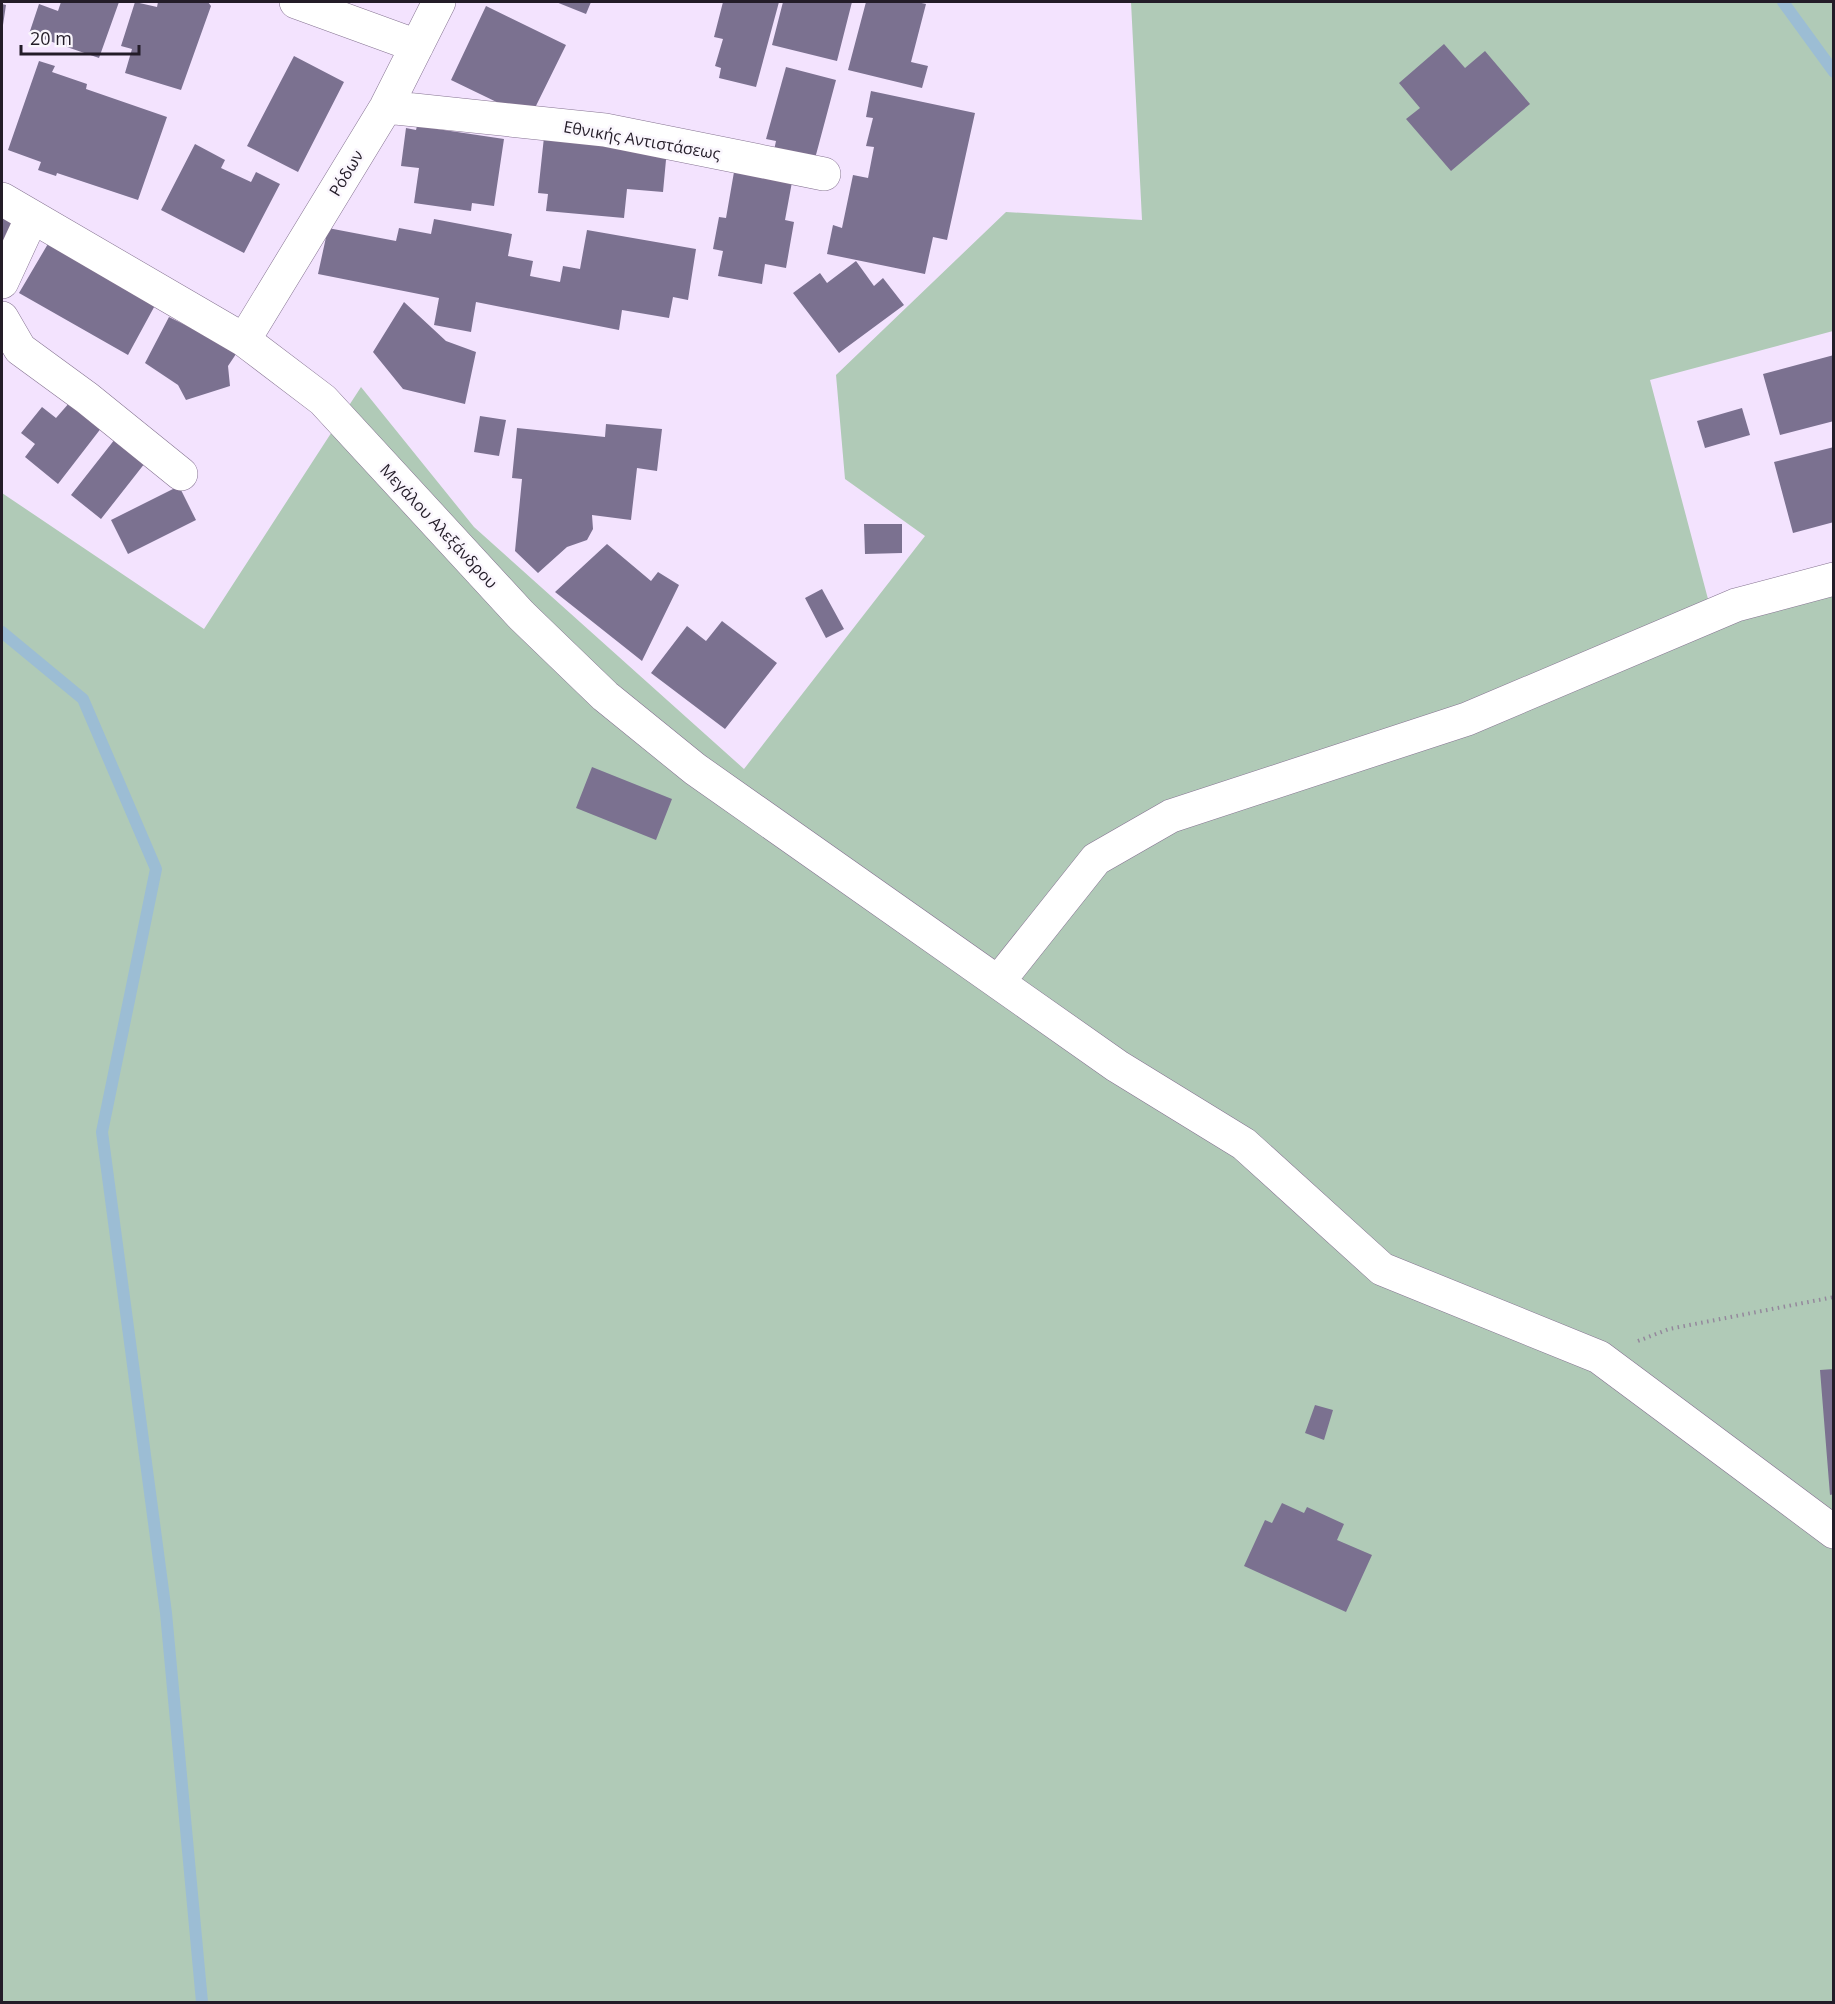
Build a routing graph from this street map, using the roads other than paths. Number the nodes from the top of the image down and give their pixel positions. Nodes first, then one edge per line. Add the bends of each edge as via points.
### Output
1 (296, 2) edge
2 (439, 2) edge
3 (417, 46) junction
4 (386, 107) junction
5 (824, 174) dead end
6 (2, 199) edge
7 (32, 217) junction
8 (2, 282) edge
9 (2, 318) edge
10 (244, 340) junction
11 (181, 474) dead end
12 (1833, 579) edge
13 (998, 982) junction
14 (1833, 1532) edge

1 - 3 street
2 - 3 street, Ρόδων
3 - 4 street, Ρόδων
4 - 5 street, Εθνικής Αντιστάσεως via 605,130
4 - 10 street, Ρόδων
6 - 7 street, Μεγάλου Αλεξάνδρου
7 - 8 street
7 - 10 street, Μεγάλου Αλεξάνδρου
9 - 11 street via 20,349
10 - 13 street, Μεγάλου Αλεξάνδρου via 323,400 521,615 605,696 695,769
12 - 13 street via 1736,605 1467,719 1171,816 1096,859
13 - 14 street, Μεγάλου Αλεξάνδρου via 1117,1066 1244,1144 1382,1269 1599,1357

